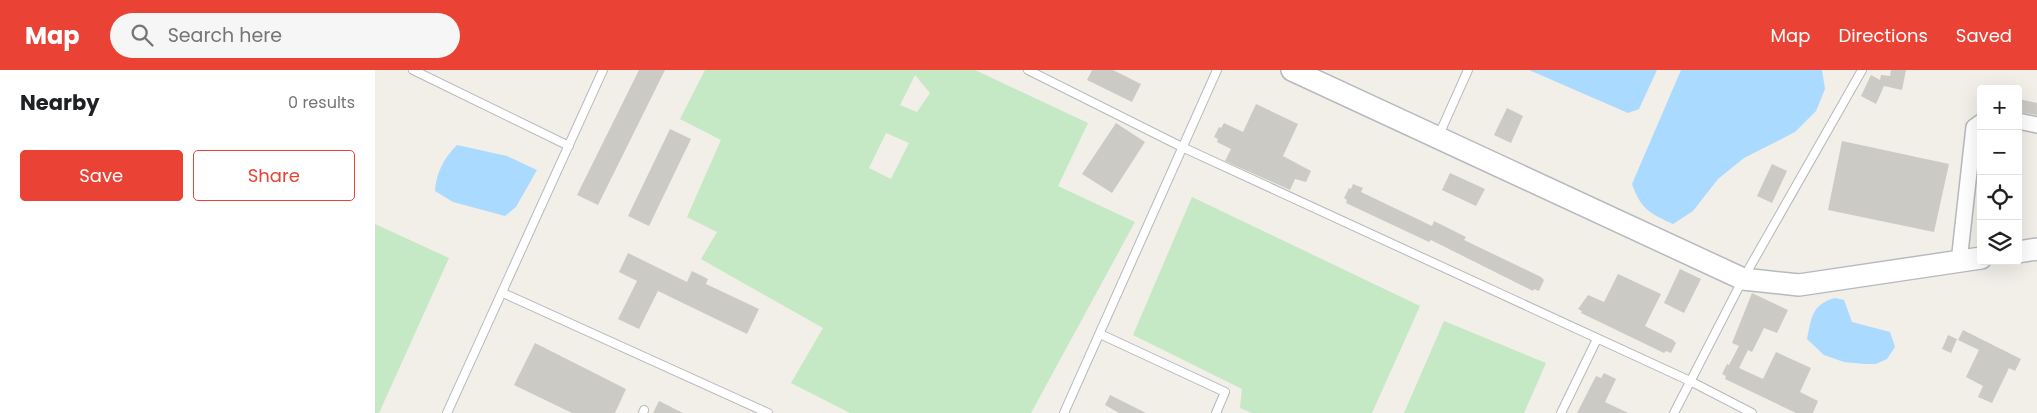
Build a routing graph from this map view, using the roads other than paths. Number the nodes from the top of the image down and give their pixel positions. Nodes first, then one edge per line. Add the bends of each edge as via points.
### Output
1 (413, 70) edge
2 (603, 70) edge
3 (1028, 70) edge
4 (1217, 70) edge
5 (1292, 70) edge
6 (1468, 70) edge
7 (1862, 70) edge
8 (2022, 122) edge
9 (1977, 125) edge
10 (2037, 125) edge
11 (1438, 137) junction
12 (569, 146) junction
13 (1183, 147) junction
14 (2037, 249) edge
15 (2022, 251) edge
16 (1977, 259) edge
17 (1959, 262) junction
18 (1743, 279) junction
19 (503, 294) junction
20 (1100, 334) junction
21 (1597, 339) junction
22 (1690, 381) junction
23 (447, 413) edge
24 (768, 413) edge
25 (1064, 413) edge
26 (1217, 413) edge
27 (1561, 413) edge
28 (1673, 413) edge
29 (1752, 413) edge

1 - 12 lane
2 - 12 lane
3 - 13 lane
4 - 13 lane
5 - 11 street
6 - 11 lane
7 - 18 lane
8 - 10 street
9 - 17 street via 1974,127
11 - 18 street
12 - 19 lane
13 - 20 lane
13 - 21 lane
14 - 15 street
16 - 17 street
17 - 18 street via 1799,285
18 - 22 lane
19 - 23 lane
19 - 24 lane
20 - 25 lane
20 - 26 lane via 1225,392
21 - 22 lane
21 - 27 lane
22 - 28 lane
22 - 29 lane

